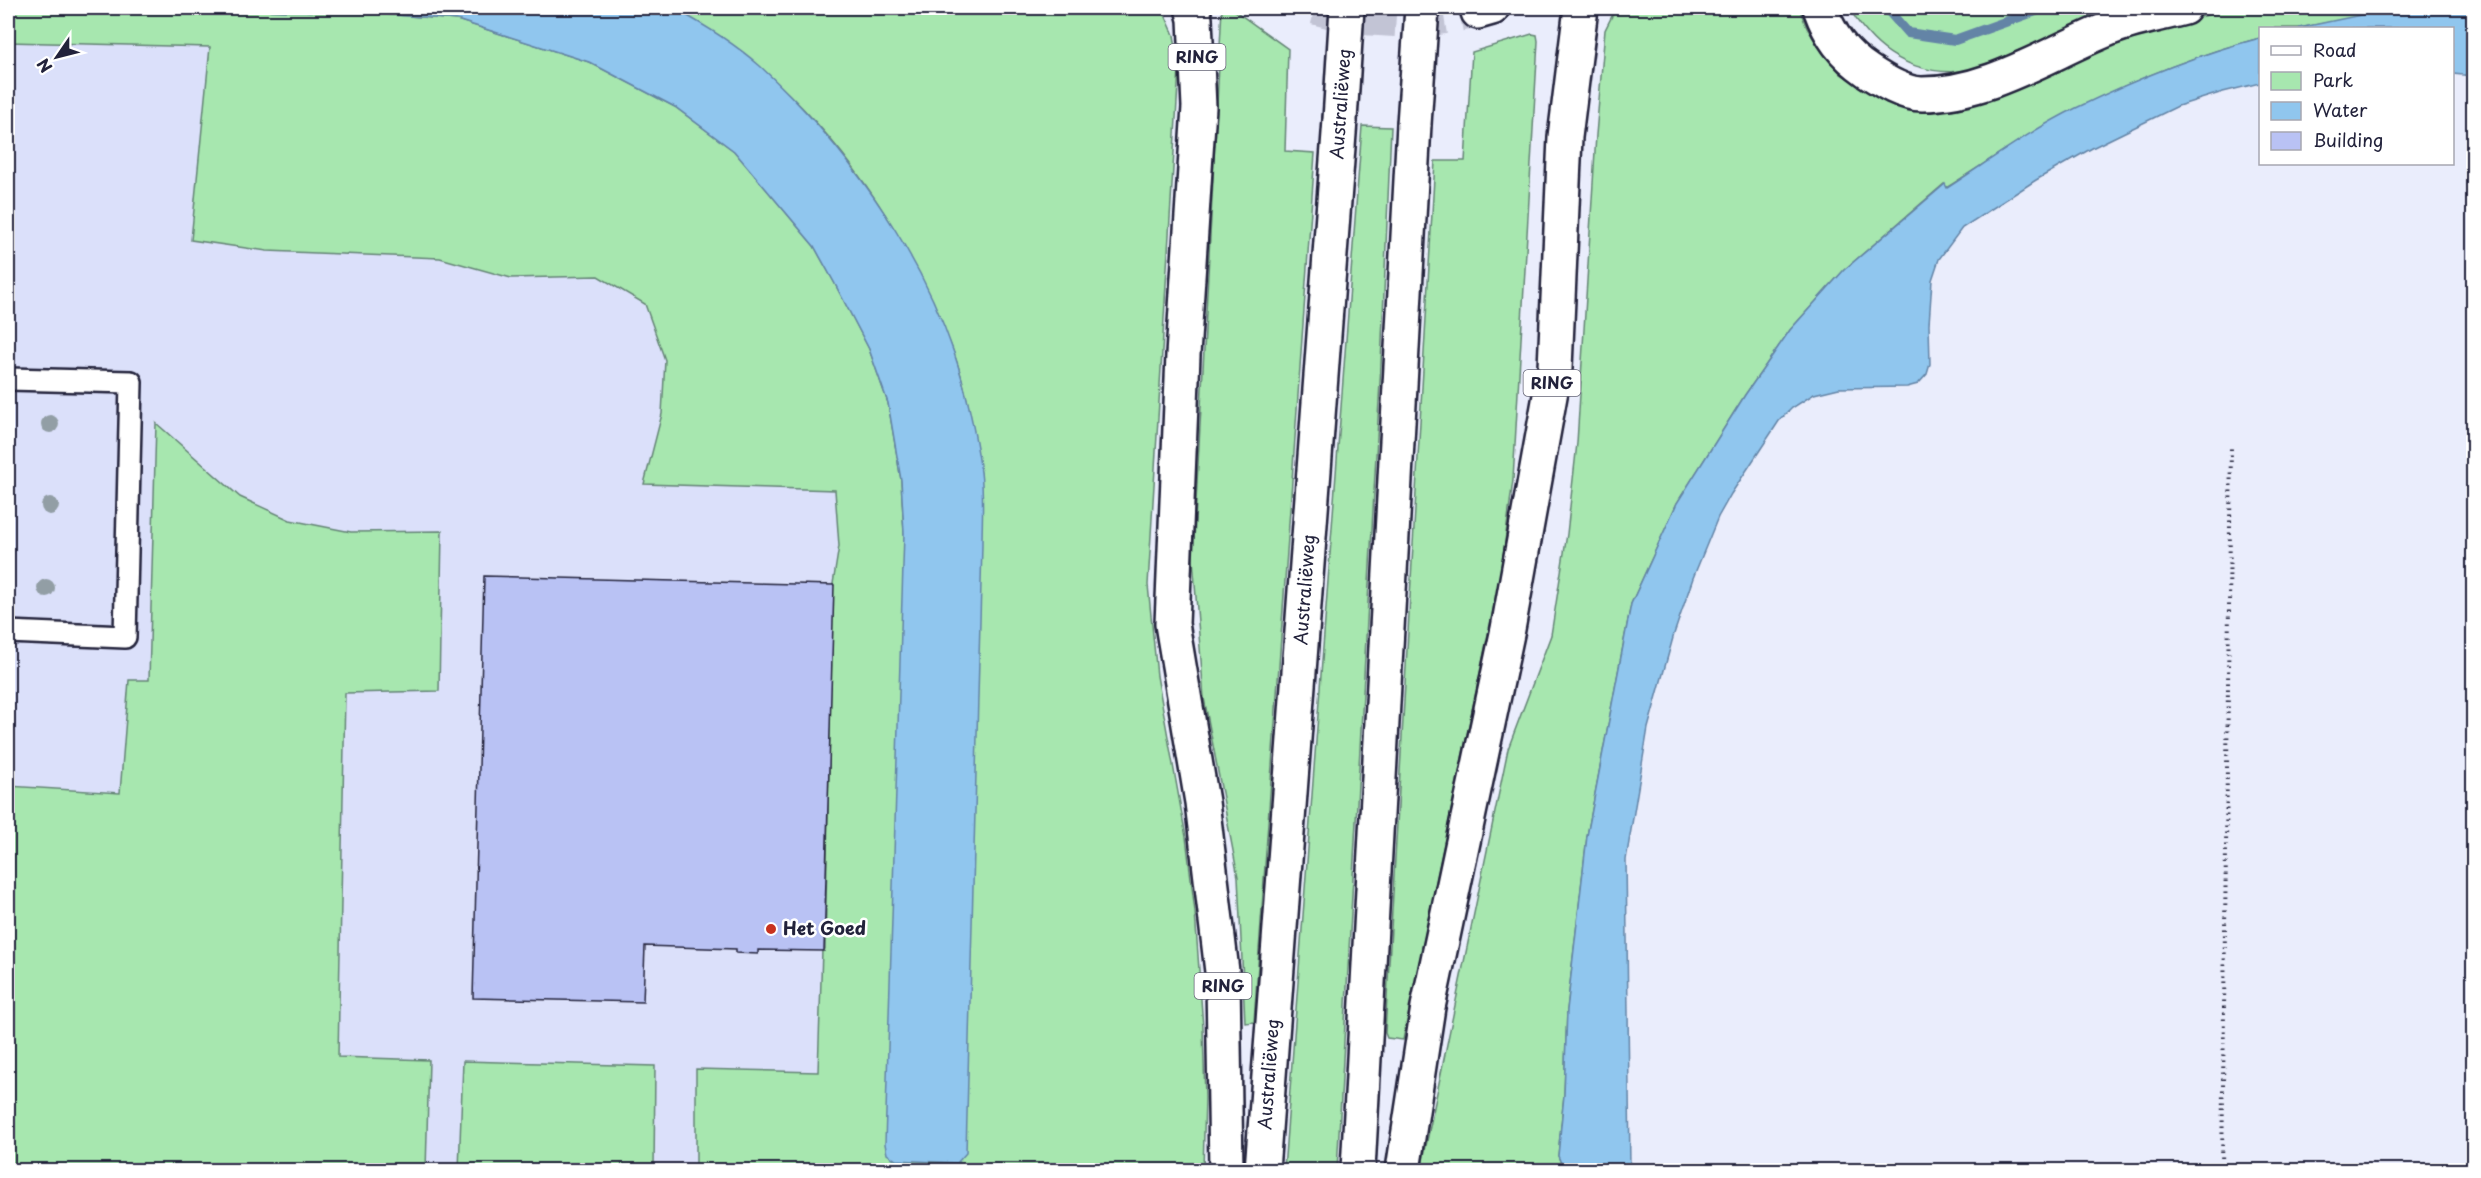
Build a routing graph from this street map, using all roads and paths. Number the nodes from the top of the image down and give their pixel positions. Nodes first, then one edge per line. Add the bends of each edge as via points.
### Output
1 (1192, 8) edge
2 (1347, 8) edge
3 (1422, 8) edge
4 (1581, 8) edge
5 (1820, 8) edge
6 (2184, 8) edge
7 (8, 379) edge
8 (2231, 446) dead end
9 (8, 632) edge
10 (1226, 1170) edge
11 (1262, 1170) edge
12 (1358, 1170) edge
13 (1403, 1170) edge
14 (2222, 1170) edge

1 - 10 main road, RING via 1199,106 1183,355 1172,624 1202,802 1223,980
2 - 11 main road, Australiëweg, bridge
3 - 12 main road, bridge
4 - 13 main road, RING via 1565,136 1555,368 1508,629 1428,1007
5 - 6 main road via 1827,29 1850,59 1885,82 1920,94 1972,88 2107,29
7 - 9 lane via 131,382 125,637
8 - 14 path

